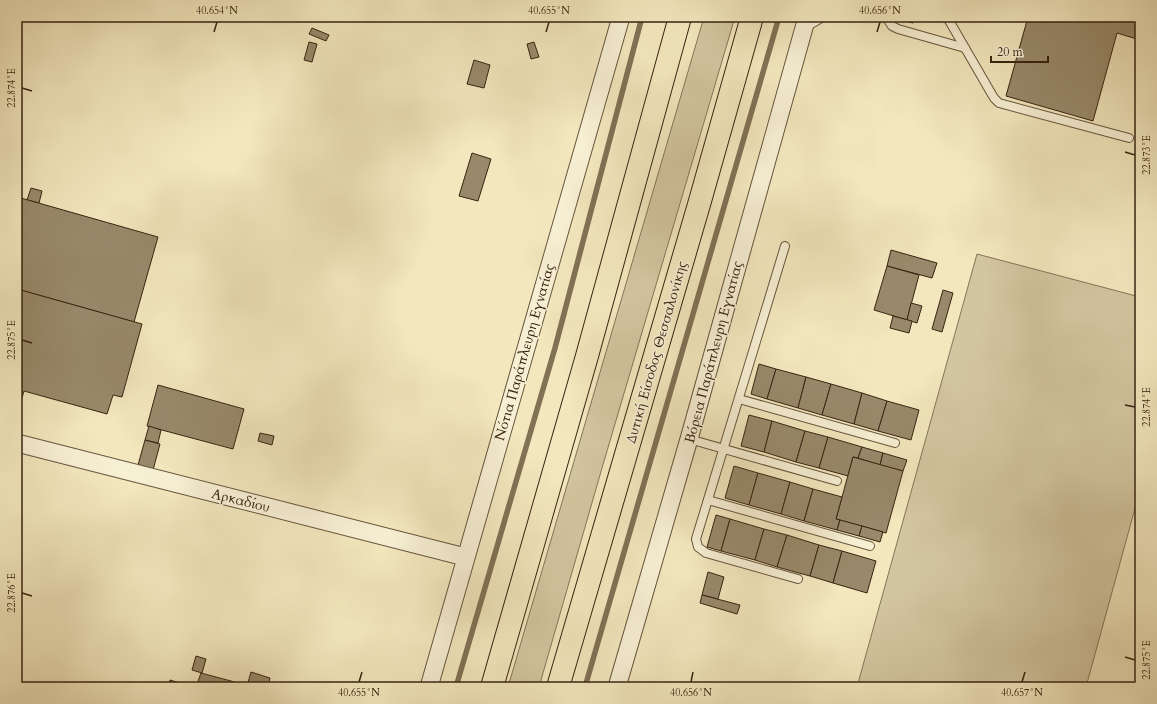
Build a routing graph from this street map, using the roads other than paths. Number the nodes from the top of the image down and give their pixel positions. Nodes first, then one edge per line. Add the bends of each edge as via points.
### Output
1 (621, 17) edge
2 (680, 17) edge
3 (752, 17) edge
4 (823, 17) edge
5 (886, 17) edge
6 (947, 17) edge
7 (805, 23) edge
8 (965, 48) junction
9 (1129, 138) dead end
10 (785, 246) dead end
11 (739, 399) junction
12 (689, 439) junction
13 (17, 443) edge
14 (895, 443) dead end
15 (724, 449) junction
16 (837, 481) dead end
17 (708, 500) junction
18 (870, 546) dead end
19 (466, 557) junction
20 (798, 579) dead end
21 (429, 687) edge
22 (492, 687) edge
23 (558, 687) edge
24 (617, 687) edge

1 - 19 street, Νότια Παράπλευρη Εγνατίας
2 - 22 highway via 585,364
3 - 23 highway, Δυτική Είσοδος Θεσσαλονίκης
4 - 7 lane
5 - 8 lane via 892,26 898,29
6 - 8 lane
7 - 12 street, Βόρεια Παράπλευρη Εγνατίας
8 - 9 lane via 999,103
10 - 11 lane
11 - 14 lane
11 - 15 lane
12 - 15 lane
12 - 24 street, Βόρεια Παράπλευρη Εγνατίας
13 - 19 street, Αρκαδίου
15 - 16 lane
15 - 17 lane
17 - 18 lane
17 - 20 lane via 696,539 698,547 706,553
19 - 21 street, Νότια Παράπλευρη Εγνατίας

